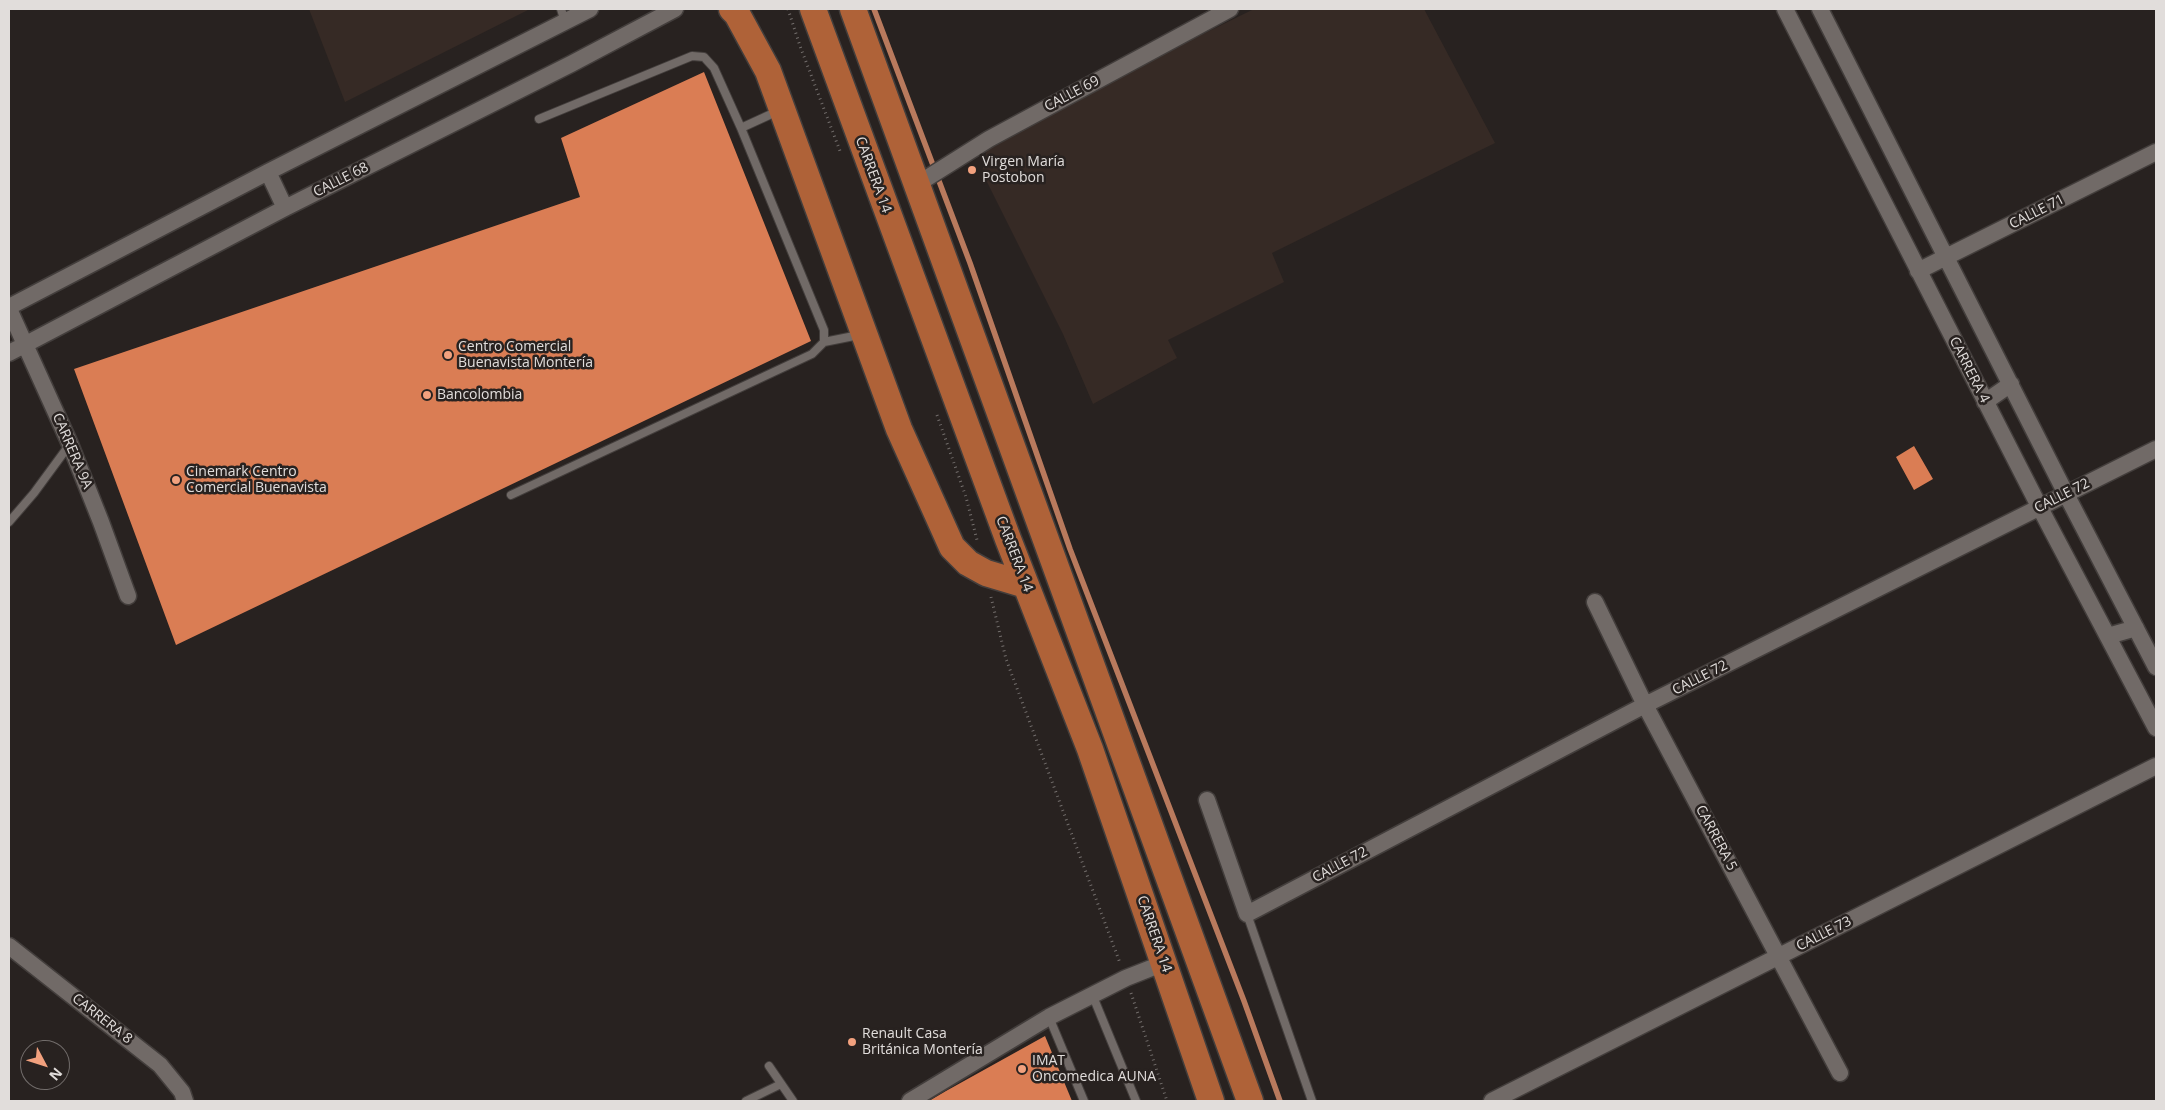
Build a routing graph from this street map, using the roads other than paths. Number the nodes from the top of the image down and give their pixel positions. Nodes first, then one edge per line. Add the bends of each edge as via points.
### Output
1 (675, 9) edge
2 (732, 9) edge
3 (813, 9) edge
4 (852, 9) edge
5 (1230, 9) edge
6 (1820, 9) edge
7 (584, 10) edge
8 (1789, 10) edge
9 (563, 15) edge
10 (782, 109) junction
11 (540, 119) dead end
12 (741, 128) junction
13 (2156, 152) edge
14 (268, 172) junction
15 (924, 180) junction
16 (285, 208) junction
17 (1947, 257) junction
18 (1918, 271) junction
19 (9, 308) edge
20 (866, 334) junction
21 (824, 342) junction
22 (25, 345) junction
23 (9, 353) edge
24 (2011, 384) junction
25 (1985, 402) junction
26 (70, 444) junction
27 (2156, 449) edge
28 (2066, 494) junction
29 (512, 495) dead end
30 (2040, 508) junction
31 (9, 522) edge
32 (1026, 585) junction
33 (128, 596) dead end
34 (1595, 602) dead end
35 (2136, 628) junction
36 (2108, 636) junction
37 (2156, 667) edge
38 (1645, 706) junction
39 (2156, 728) edge
40 (2156, 766) edge
41 (1207, 800) dead end
42 (1247, 914) junction
43 (9, 946) edge
44 (1778, 956) junction
45 (1164, 963) junction
46 (1092, 994) junction
47 (1049, 1017) junction
48 (769, 1066) dead end
49 (1840, 1073) dead end
50 (781, 1084) junction
51 (185, 1101) edge
52 (746, 1101) edge
53 (793, 1101) edge
54 (910, 1101) edge
55 (1084, 1101) edge
56 (1136, 1101) edge
57 (1211, 1101) edge
58 (1250, 1101) edge
59 (1312, 1101) edge
60 (1492, 1101) edge

1 - 16 street, CALLE 68
2 - 10 main road via 768,71
3 - 32 main road, CARRERA 14
4 - 15 main road
5 - 15 street, CALLE 69 via 989,139
6 - 17 street
7 - 9 street
8 - 18 street, CARRERA 4
9 - 14 street
10 - 12 lane
10 - 20 main road
11 - 12 lane via 692,56 704,57 714,68
12 - 21 lane via 824,330
13 - 17 street, CALLE 71
14 - 16 street
14 - 19 street
15 - 58 main road
16 - 22 street, CALLE 68
17 - 18 street, CALLE 71
17 - 24 street
18 - 25 street, CARRERA 4
19 - 22 street, CARRERA 9A
20 - 21 lane
20 - 32 main road via 899,429 952,547 968,563
21 - 29 lane via 812,354
22 - 23 street, CALLE 68
22 - 26 street, CARRERA 9A
24 - 25 street
24 - 28 street
25 - 30 street, CARRERA 4
26 - 31 lane
26 - 33 street, CARRERA 9A
27 - 28 street, CALLE 72
28 - 30 street, CALLE 72
28 - 35 street
30 - 36 street, CARRERA 4
30 - 38 street, CALLE 72
32 - 45 main road, CARRERA 14 via 1090,749
34 - 38 street, CARRERA 5
35 - 36 street
35 - 37 street
36 - 39 street, CARRERA 4
38 - 42 street, CALLE 72
38 - 44 street, CARRERA 5
40 - 44 street, CALLE 73
41 - 42 street
42 - 59 lane
43 - 51 street, CARRERA 8 via 160,1065 182,1092
44 - 49 street, CARRERA 5
44 - 60 street, CALLE 73
45 - 46 street
45 - 57 main road, CARRERA 14
46 - 47 street
46 - 56 lane
47 - 54 street
47 - 55 lane
48 - 50 lane
50 - 52 lane
50 - 53 lane

